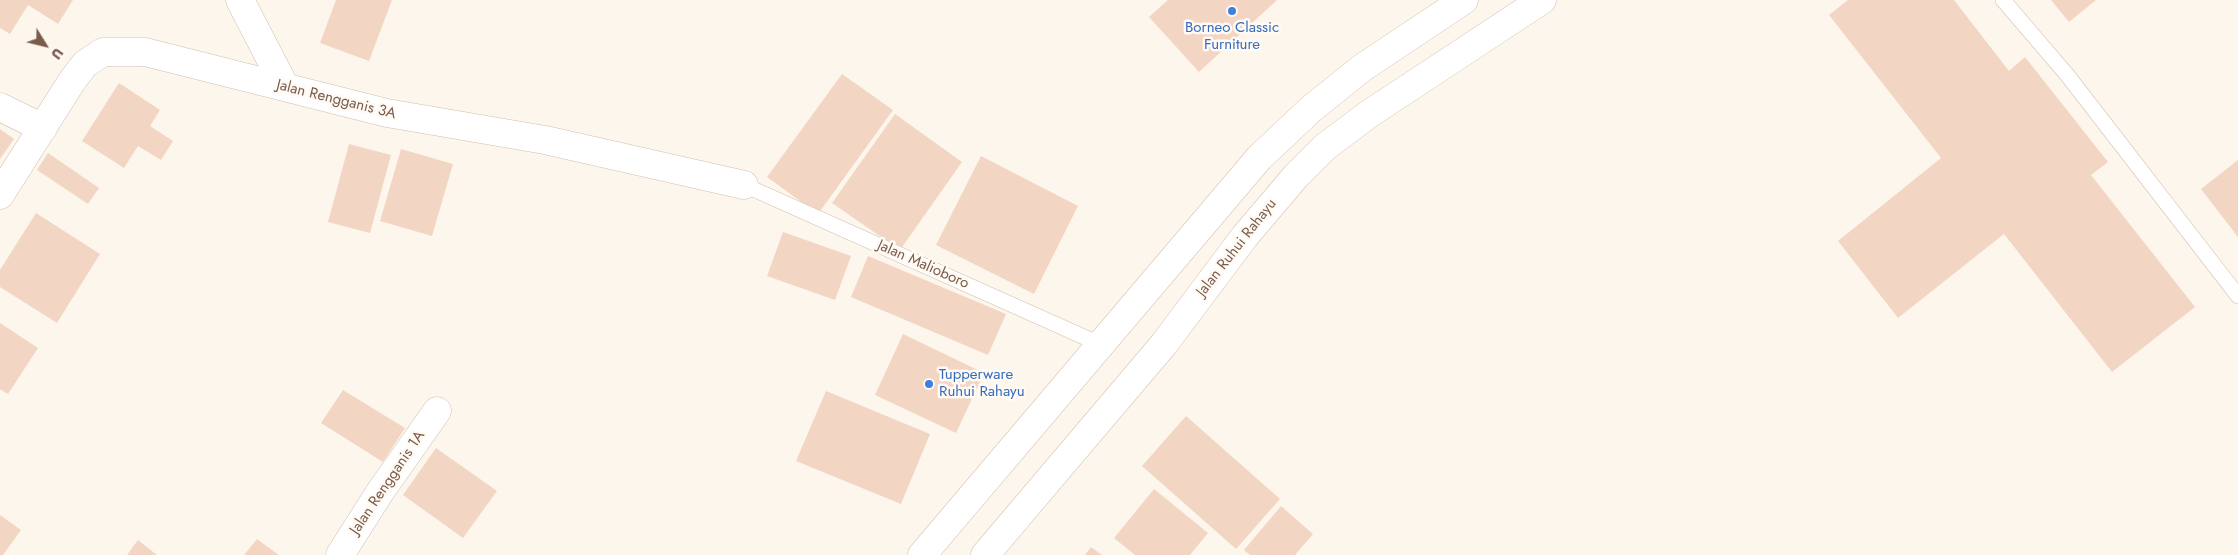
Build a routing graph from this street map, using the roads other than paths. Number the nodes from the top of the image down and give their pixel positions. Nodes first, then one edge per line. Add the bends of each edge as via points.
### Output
1 (240, 0) edge
2 (1464, 0) edge
3 (1542, 0) edge
4 (2003, 0) edge
5 (285, 87) junction
6 (0, 107) edge
7 (43, 128) junction
8 (744, 185) joint
9 (0, 195) edge
10 (2238, 296) edge
11 (1102, 345) junction
12 (437, 411) dead end
13 (340, 555) edge
14 (922, 555) edge
15 (986, 555) edge

1 - 5 main road
2 - 11 main road via 1362,68 1311,109 1259,158
3 - 15 main road, Jalan Ruhui Rahayu via 1369,114 1325,147 1245,236 1164,344
4 - 10 lane via 2068,76
5 - 7 main road, Jalan Rengganis 3A via 145,52 103,52 85,64
5 - 8 main road, Jalan Rengganis 3A via 386,113 545,140
6 - 7 main road
7 - 9 main road, Jalan Rengganis 3A
8 - 11 lane, Jalan Malioboro
11 - 14 main road
12 - 13 main road, Jalan Rengganis 1A

